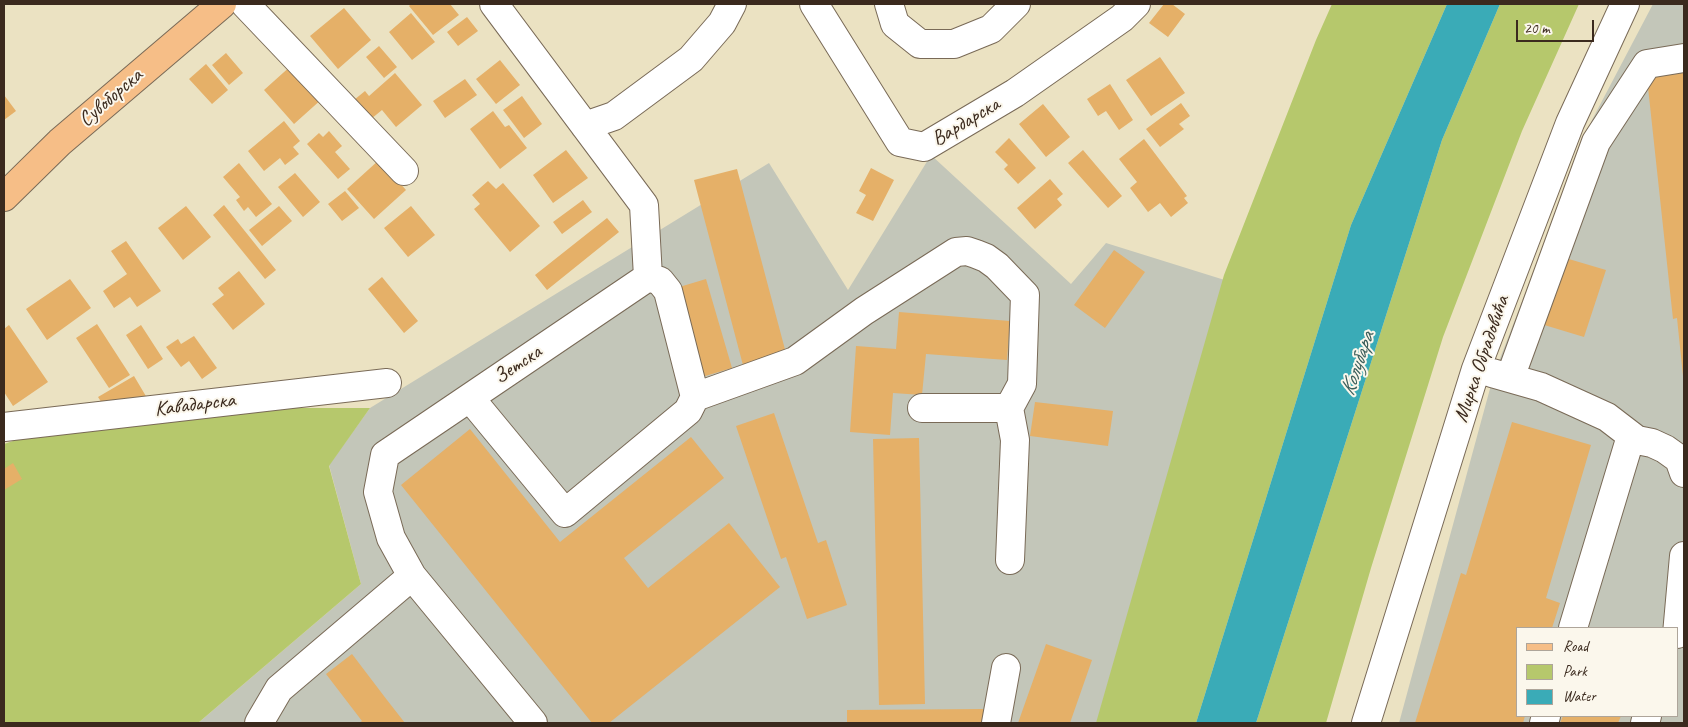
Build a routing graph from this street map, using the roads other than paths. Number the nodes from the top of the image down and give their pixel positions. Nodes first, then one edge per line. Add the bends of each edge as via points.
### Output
1 (245, 4) edge
2 (494, 4) edge
3 (732, 4) edge
4 (814, 4) edge
5 (889, 4) edge
6 (1016, 4) edge
7 (1136, 4) edge
8 (1625, 4) edge
9 (211, 7) edge
10 (1684, 58) edge
11 (586, 126) junction
12 (404, 171) dead end
13 (4, 197) edge
14 (648, 277) junction
15 (1476, 369) junction
16 (1510, 378) junction
17 (387, 383) dead end
18 (695, 397) junction
19 (470, 398) junction
20 (922, 408) dead end
21 (1009, 408) junction
22 (4, 427) edge
23 (1631, 436) junction
24 (1684, 473) edge
25 (1684, 556) edge
26 (1010, 560) dead end
27 (412, 576) junction
28 (1573, 627) edge
29 (1678, 627) edge
30 (1006, 668) dead end
31 (259, 723) edge
32 (533, 723) edge
33 (996, 723) edge
34 (1366, 723) edge

1 - 12 street
2 - 11 street
3 - 11 street via 722,23 690,59 614,116
4 - 7 street, Вардарска via 900,142 924,148 1015,93 1122,18
5 - 6 street via 895,24 920,44 954,44 991,29
8 - 15 street, Мирка Обрадовића via 1570,123
9 - 13 main road, Сувоборска via 60,142
10 - 16 street via 1646,64 1596,142
11 - 14 street via 644,205
14 - 18 street via 660,281 668,291
14 - 19 street, Зетска
15 - 16 street
15 - 34 street, Мирка Обрадовића
16 - 23 street via 1541,387 1606,417
17 - 22 street, Кавадарска
18 - 19 street via 688,411 565,512
18 - 21 street via 795,362 864,311 956,252 966,251 997,266 1025,295 1022,384
19 - 27 street, Зетска via 385,455 378,492 391,538
20 - 21 street
21 - 26 street via 1015,440
23 - 24 street via 1665,449 1679,459
23 - 28 street
25 - 29 street
27 - 31 street via 279,690
27 - 32 street, Зетска
30 - 33 street

